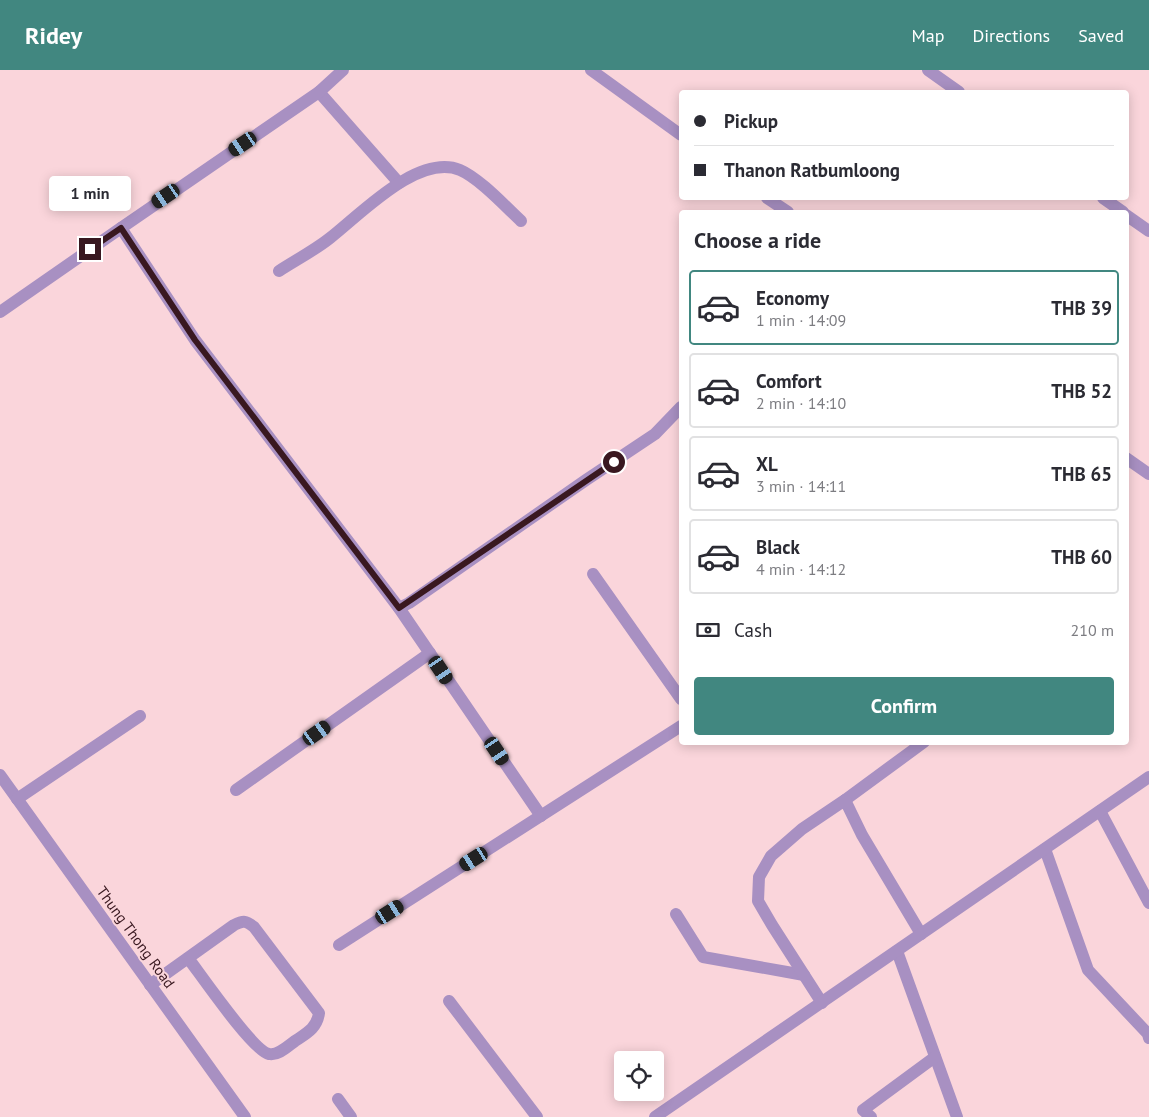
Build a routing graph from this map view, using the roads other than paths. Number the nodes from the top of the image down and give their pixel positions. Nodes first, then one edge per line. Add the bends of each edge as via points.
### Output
1 (343, 70) edge
2 (591, 70) edge
3 (928, 70) edge
4 (956, 90) edge
5 (319, 92) junction
6 (679, 134) edge
7 (399, 183) junction
8 (770, 200) edge
9 (1106, 200) edge
10 (785, 210) edge
11 (1120, 210) edge
12 (1129, 217) edge
13 (521, 221) dead end
14 (121, 228) junction
15 (1149, 231) edge
16 (280, 272) dead end
17 (0, 312) edge
18 (679, 408) edge
19 (1129, 460) edge
20 (1149, 474) edge
21 (592, 574) dead end
22 (399, 608) junction
23 (430, 653) junction
24 (679, 696) edge
25 (140, 716) dead end
26 (679, 727) edge
27 (920, 745) edge
28 (0, 775) edge
29 (1149, 777) edge
30 (236, 790) dead end
31 (17, 799) junction
32 (846, 800) junction
33 (1100, 812) junction
34 (541, 816) junction
35 (1045, 849) junction
36 (1149, 903) edge
37 (676, 914) dead end
38 (921, 934) junction
39 (339, 945) dead end
40 (897, 951) junction
41 (188, 958) junction
42 (804, 976) junction
43 (150, 985) junction
44 (449, 1001) dead end
45 (822, 1003) junction
46 (1149, 1038) edge
47 (935, 1057) junction
48 (338, 1099) dead end
49 (245, 1117) edge
50 (351, 1117) edge
51 (537, 1117) edge
52 (655, 1117) edge
53 (870, 1117) edge
54 (957, 1117) edge

1 - 5 street
2 - 6 street
3 - 4 street
5 - 7 street
5 - 14 street
7 - 13 street via 424,170 446,166 460,170
7 - 16 street via 329,239
8 - 10 street
9 - 11 street
12 - 15 street
14 - 17 street
14 - 22 street via 195,340
18 - 22 street via 655,434
19 - 20 street
21 - 24 street
22 - 23 street
23 - 30 street
23 - 34 street
25 - 31 street
26 - 34 street
27 - 32 street
28 - 31 street, Thung Thong Road
29 - 33 street
31 - 43 street, Thung Thong Road
32 - 38 street via 862,835
32 - 42 street via 802,829 771,856 759,877 758,901
33 - 35 street
33 - 36 street
34 - 39 street
35 - 38 street
35 - 46 street via 1088,970
37 - 42 street via 703,957
38 - 40 street
40 - 45 street
40 - 47 street
41 - 41 street via 234,925 250,924 319,1013 318,1022 275,1054 261,1051
41 - 43 street
42 - 45 street
43 - 49 street, Thung Thong Road
44 - 51 street
45 - 52 street
47 - 53 street via 863,1110
47 - 54 street
48 - 50 street

